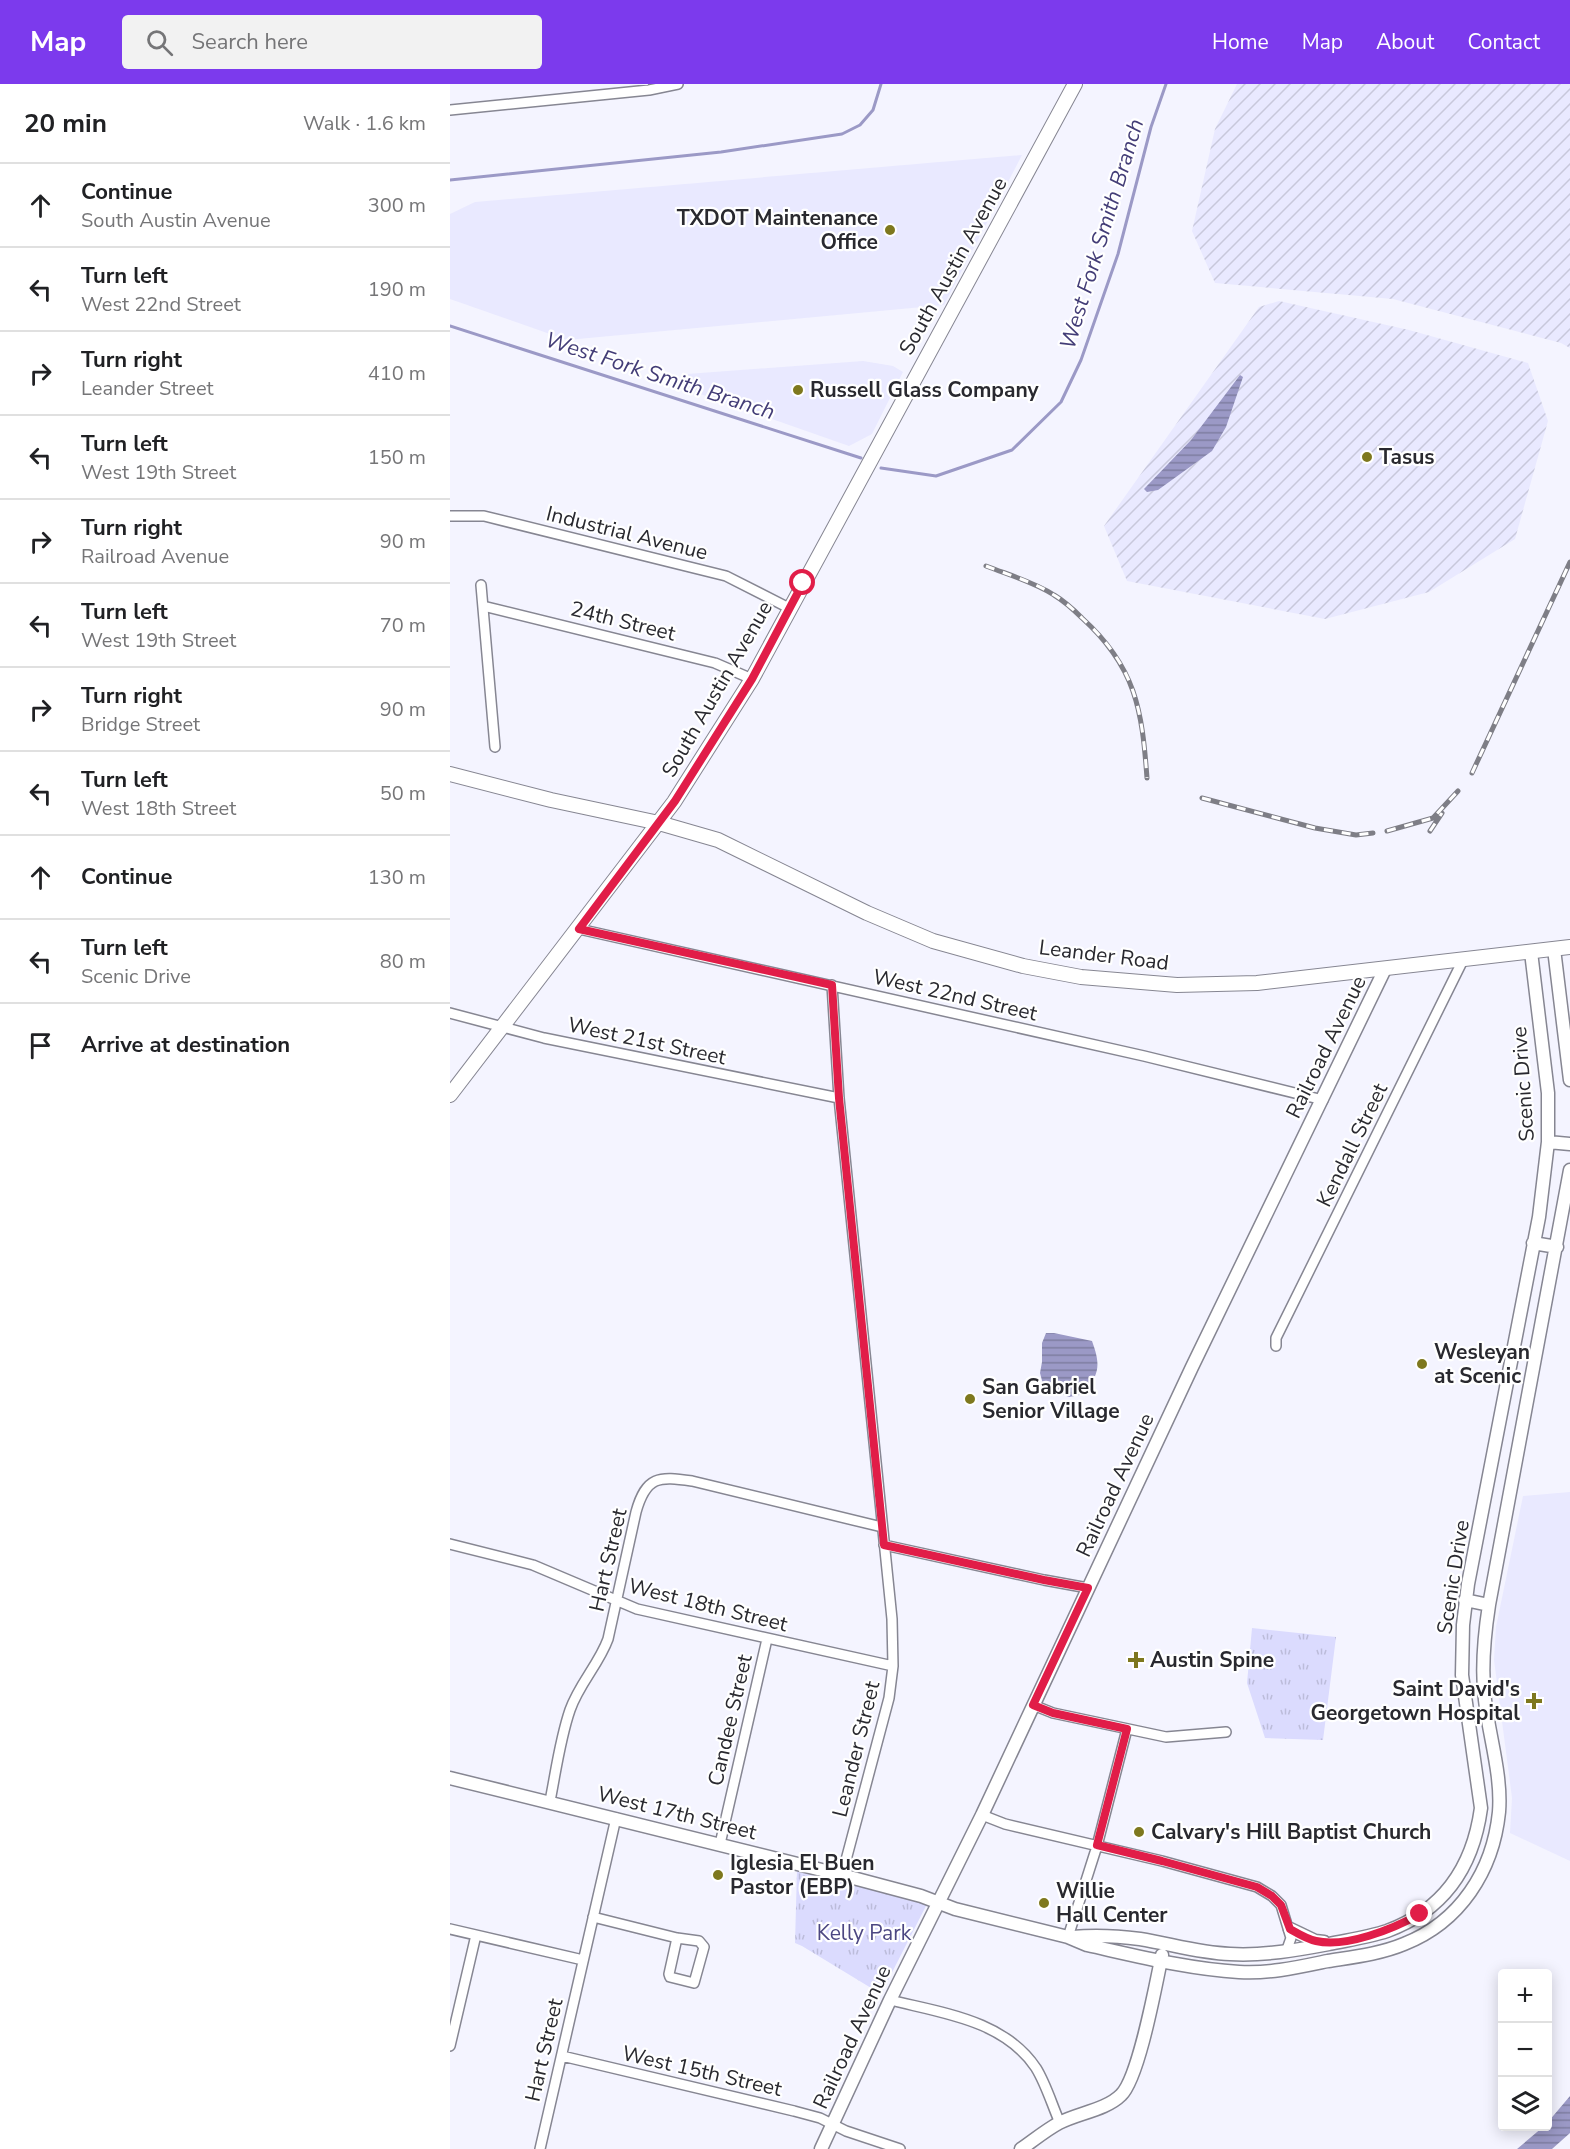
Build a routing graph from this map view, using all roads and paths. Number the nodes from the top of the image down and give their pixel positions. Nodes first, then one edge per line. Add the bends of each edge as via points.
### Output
1 (678, 84) edge
2 (1076, 84) edge
3 (450, 110) edge
4 (450, 516) edge
5 (481, 585) dead end
6 (483, 606) junction
7 (789, 608) junction
8 (752, 679) junction
9 (495, 747) dead end
10 (450, 774) edge
11 (659, 823) junction
12 (579, 929) junction
13 (1570, 947) edge
14 (1554, 949) junction
15 (1531, 952) junction
16 (1464, 960) junction
17 (1385, 969) junction
18 (832, 985) junction
19 (450, 1013) edge
20 (503, 1028) junction
21 (1570, 1080) edge
22 (450, 1095) edge
23 (839, 1098) junction
24 (1323, 1100) junction
25 (1548, 1142) junction
26 (1570, 1144) edge
27 (1570, 1170) edge
28 (1533, 1243) junction
29 (1557, 1247) junction
30 (1276, 1346) dead end
31 (1505, 1393) junction
32 (1528, 1397) junction
33 (1486, 1501) junction
34 (1507, 1506) junction
35 (882, 1527) junction
36 (450, 1544) edge
37 (884, 1545) junction
38 (1088, 1588) junction
39 (1466, 1600) junction
40 (617, 1602) junction
41 (1489, 1605) junction
42 (767, 1639) junction
43 (893, 1666) junction
44 (1462, 1675) junction
45 (1483, 1675) junction
46 (1033, 1705) junction
47 (1127, 1729) junction
48 (1226, 1732) dead end
49 (450, 1778) edge
50 (550, 1802) junction
51 (982, 1815) junction
52 (616, 1818) junction
53 (720, 1844) junction
54 (1097, 1845) junction
55 (842, 1875) junction
56 (939, 1902) junction
57 (593, 1917) junction
58 (450, 1929) edge
59 (1290, 1929) junction
60 (476, 1935) junction
61 (1068, 1937) junction
62 (677, 1938) junction
63 (1335, 1942) junction
64 (1165, 1945) junction
65 (1286, 1952) junction
66 (583, 1960) junction
67 (1161, 1961) junction
68 (890, 2000) junction
69 (450, 2046) edge
70 (562, 2056) junction
71 (832, 2123) junction
72 (1059, 2123) junction
73 (540, 2149) edge
74 (821, 2149) edge
75 (900, 2149) edge
76 (1022, 2149) edge

1 - 3 street
2 - 7 main road, South Austin Avenue
4 - 7 street, Industrial Avenue via 484,516 726,576
5 - 6 street
6 - 8 street, 24th Street via 715,663
6 - 9 street
7 - 8 main road, South Austin Avenue
8 - 11 main road, South Austin Avenue
10 - 11 main road, Leander Road
11 - 12 main road, South Austin Avenue
11 - 17 main road, Leander Road via 718,840 917,934 1023,966 1081,977 1203,986
12 - 18 street, West 22nd Street
12 - 20 main road, South Austin Avenue
13 - 14 main road, Leander Road
14 - 15 main road, Leander Road
14 - 21 street
15 - 16 main road, Leander Road
15 - 25 street, Scenic Drive via 1548,1093
16 - 17 main road, Leander Road
16 - 30 street, Kendall Street via 1276,1338
17 - 24 street, Railroad Avenue
18 - 23 street, Leander Street
18 - 24 street, West 22nd Street
19 - 20 street, West 21st Street
20 - 22 main road, South Austin Avenue
20 - 23 street, West 21st Street
23 - 35 street, Leander Street
24 - 38 street, Railroad Avenue
25 - 26 street
25 - 28 street, Scenic Drive
27 - 29 street, Scenic Drive
28 - 29 street
28 - 31 street, Scenic Drive
29 - 32 street, Scenic Drive
31 - 32 street
31 - 33 street, Scenic Drive
32 - 34 street, Scenic Drive
33 - 34 street
33 - 39 street, Scenic Drive
34 - 41 street, Scenic Drive
35 - 37 street, Leander Street
35 - 40 street, Hart Street via 692,1481 658,1480 641,1497
36 - 40 street, West 18th Street via 533,1565
37 - 38 street
37 - 43 street, Leander Street
38 - 46 street, Railroad Avenue
39 - 41 street
39 - 44 street, Scenic Drive
40 - 42 street, West 18th Street
40 - 50 street, Hart Street via 603,1651 570,1709
41 - 45 street, Scenic Drive
42 - 43 street, West 18th Street
42 - 53 street, Candee Street
43 - 55 street, Leander Street via 885,1717
44 - 45 street
44 - 63 street, Scenic Drive via 1481,1808 1466,1864 1445,1894 1420,1914 1386,1931
45 - 67 street, Scenic Drive via 1498,1788 1497,1826 1488,1862 1452,1913 1403,1944 1279,1970 1241,1972
46 - 47 street
46 - 51 street, Railroad Avenue
47 - 48 street via 1166,1737
47 - 54 street
49 - 50 street, West 17th Street
50 - 52 street, West 17th Street
51 - 54 street
51 - 56 street, Railroad Avenue
52 - 53 street, West 17th Street
52 - 57 street, Hart Street
53 - 55 street, West 17th Street
54 - 59 street via 1257,1887 1281,1905
54 - 61 street
55 - 56 street, West 17th Street
56 - 61 street, West 17th Street
56 - 68 street, Railroad Avenue
57 - 62 street
57 - 66 street, Hart Street
58 - 60 street
59 - 63 street via 1315,1941
59 - 65 street via 1292,1938
60 - 66 street
60 - 69 street
61 - 64 street, West 17th Street via 1141,1939
61 - 67 street, West 17th Street
62 - 62 street via 670,1977 694,1983 704,1947 699,1941
63 - 65 street, Scenic Drive
64 - 65 street, Scenic Drive via 1233,1955
64 - 67 street
66 - 70 street, Hart Street
67 - 72 street via 1128,2086 1113,2100
68 - 71 street, Railroad Avenue
68 - 72 street via 982,2025 1016,2044 1035,2067
70 - 71 street, West 15th Street
70 - 73 street, Hart Street
71 - 74 street, Railroad Avenue
71 - 75 street, West 15th Street
72 - 76 street

